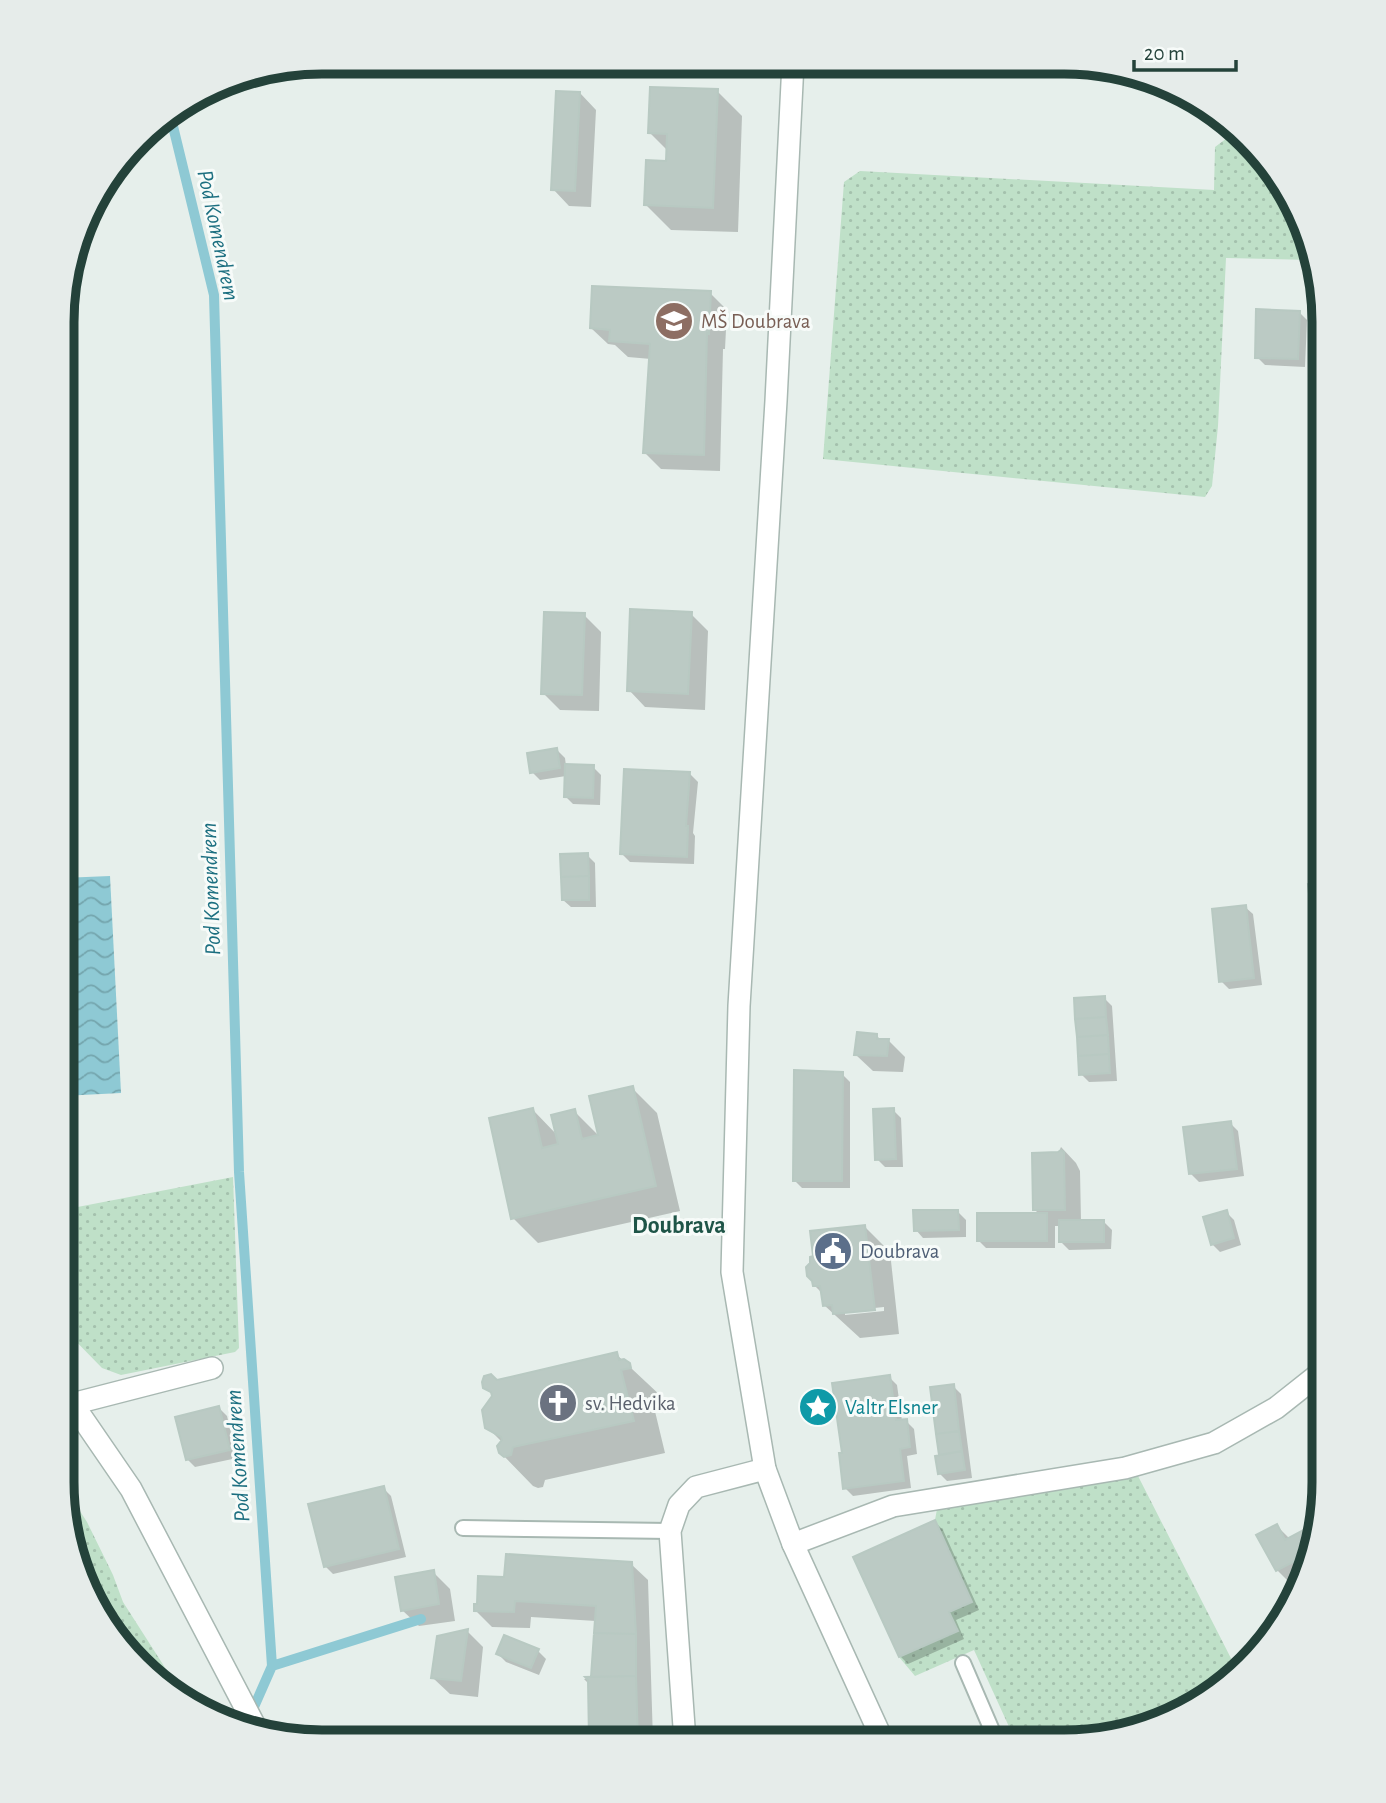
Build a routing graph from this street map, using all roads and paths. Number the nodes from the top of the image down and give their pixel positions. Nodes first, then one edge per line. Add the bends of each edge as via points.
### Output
1 (792, 74) edge
2 (212, 1368) dead end
3 (1312, 1380) edge
4 (74, 1394) edge
5 (74, 1405) edge
6 (765, 1469) junction
7 (463, 1528) dead end
8 (670, 1531) junction
9 (793, 1545) junction
10 (963, 1663) dead end
11 (251, 1719) edge
12 (684, 1730) edge
13 (878, 1730) edge
14 (992, 1730) edge

1 - 6 street via 738,1006 732,1272
2 - 4 street
3 - 9 street via 1276,1408 1214,1443 1125,1468 893,1506
5 - 11 street via 131,1489
6 - 8 street via 695,1487 679,1505
6 - 9 street
7 - 8 lane
8 - 12 street
9 - 13 street
10 - 14 lane

